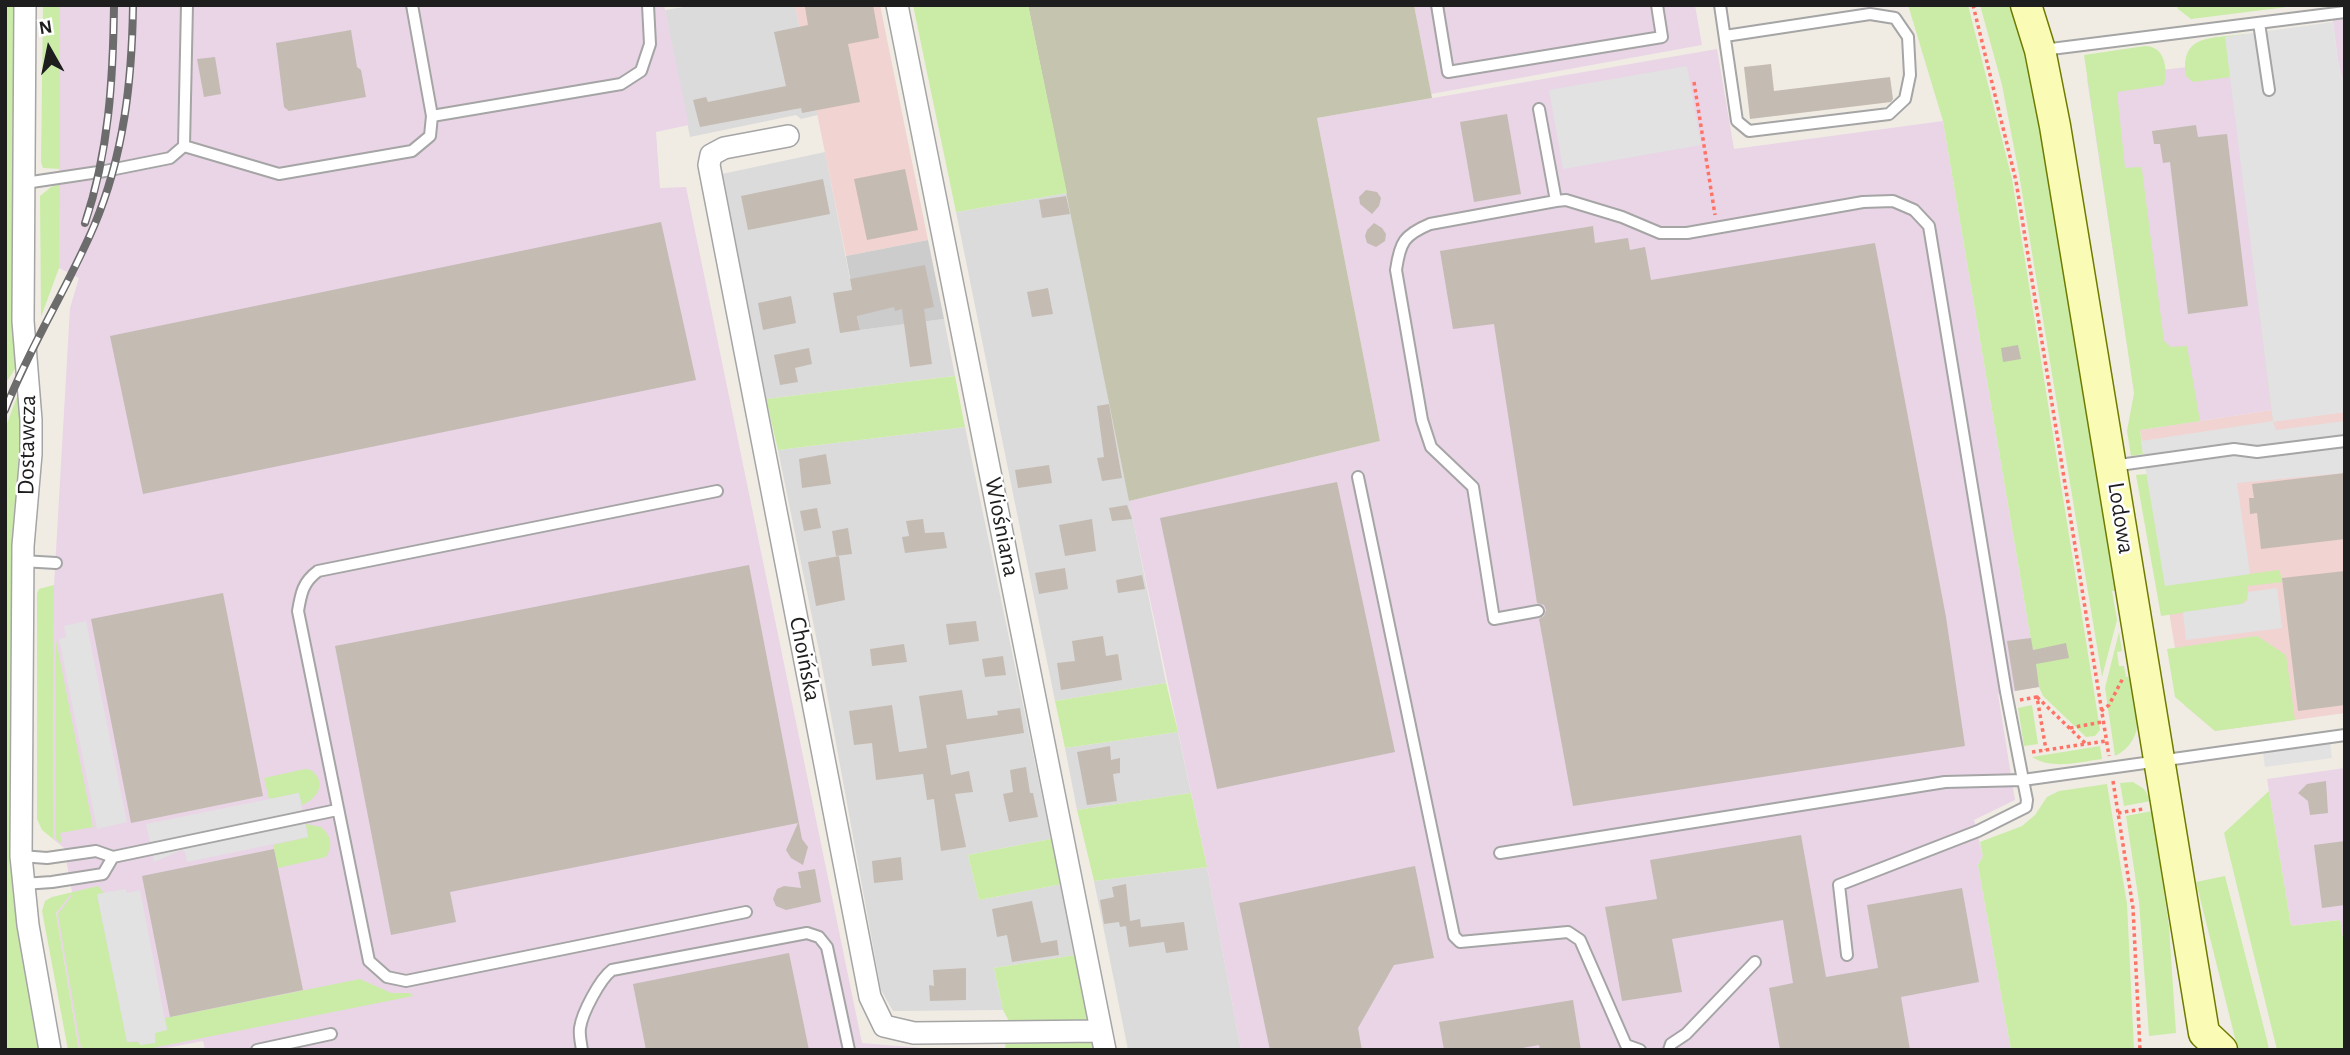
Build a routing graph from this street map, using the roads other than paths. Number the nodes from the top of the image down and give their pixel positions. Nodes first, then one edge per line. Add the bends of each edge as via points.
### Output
1 (25, 5) edge
2 (187, 5) edge
3 (412, 5) edge
4 (648, 5) edge
5 (898, 5) edge
6 (1437, 5) edge
7 (1657, 5) edge
8 (1720, 5) edge
9 (2026, 5) edge
10 (2345, 12) edge
11 (2259, 23) junction
12 (1725, 36) junction
13 (2040, 50) junction
14 (2269, 90) dead end
15 (1539, 108) dead end
16 (432, 116) junction
17 (789, 136) dead end
18 (184, 146) junction
19 (25, 183) junction
20 (1556, 201) junction
21 (2345, 441) edge
22 (2112, 466) junction
23 (1358, 477) dead end
24 (717, 491) dead end
25 (22, 561) junction
26 (56, 563) dead end
27 (1538, 611) dead end
28 (2345, 735) edge
29 (2161, 761) junction
30 (2023, 780) junction
31 (337, 810) junction
32 (1500, 853) dead end
33 (21, 856) junction
34 (113, 858) junction
35 (23, 884) junction
36 (746, 912) dead end
37 (1847, 955) dead end
38 (1755, 962) dead end
39 (331, 1034) dead end
40 (1103, 1040) edge
41 (2207, 1044) edge
42 (50, 1050) edge
43 (257, 1050) edge
44 (582, 1050) edge
45 (849, 1050) edge
46 (1640, 1050) edge
47 (1669, 1050) edge

1 - 19 street, Dostawcza
2 - 18 lane
3 - 16 lane
4 - 16 lane via 650,44 641,71 621,84
5 - 40 street, Wiośniana
6 - 7 lane via 1448,72 1662,37
8 - 12 lane
9 - 13 street, Lodowa
10 - 11 lane
11 - 13 lane
11 - 14 lane
12 - 12 lane via 1737,121 1749,131 1889,114 1905,99 1910,75 1908,37 1895,18 1870,15
13 - 22 street, Lodowa
15 - 20 lane
16 - 18 lane via 430,136 412,151 279,174
17 - 40 street, Choińska via 724,148 711,155 709,165 870,997 884,1026 914,1033
18 - 19 lane via 170,158
19 - 25 street, Dostawcza via 23,321 31,420
20 - 27 lane via 1430,224 1411,232 1399,247 1396,270 1422,420 1431,447 1473,487 1494,619
20 - 30 lane via 1622,217 1660,233 1687,233 1863,202 1893,201 1914,210 1929,226
21 - 22 lane via 2257,452 2234,449
22 - 29 street, Lodowa
23 - 46 lane via 1454,936 1460,942 1568,932 1580,940 1626,1045
24 - 31 lane via 318,570 306,580 298,611
25 - 26 lane
25 - 33 street, Dostawcza
28 - 29 lane
29 - 30 lane
29 - 41 street, Lodowa
30 - 32 lane via 1945,782
30 - 37 lane via 2026,807 1978,831 1839,885
31 - 34 lane
31 - 36 lane via 369,961 396,981
33 - 34 lane via 47,858 96,851
33 - 35 street, Dostawcza
34 - 35 lane via 103,873
35 - 42 street, Dostawcza
38 - 47 lane
39 - 43 lane
44 - 45 lane via 580,1023 603,977 612,970 807,933 819,937 827,947

